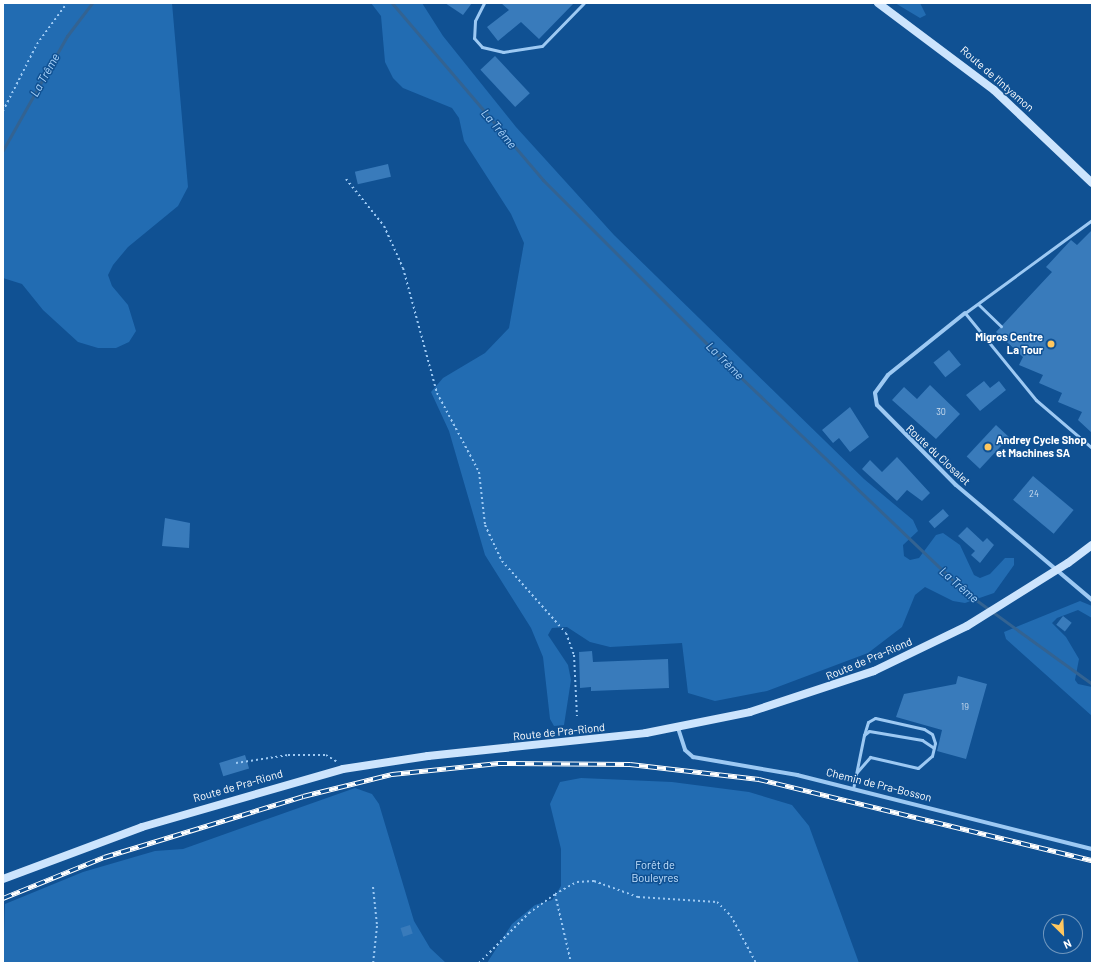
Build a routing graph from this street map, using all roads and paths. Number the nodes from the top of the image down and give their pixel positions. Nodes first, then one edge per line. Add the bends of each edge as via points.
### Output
1 (67, 3) edge
2 (484, 3) edge
3 (584, 3) edge
4 (878, 3) edge
5 (3, 111) edge
6 (346, 179) dead end
7 (1092, 183) edge
8 (1092, 220) edge
9 (978, 304) junction
10 (965, 313) junction
11 (1002, 326) dead end
12 (1092, 448) edge
13 (1092, 545) edge
14 (1092, 600) edge
15 (577, 716) dead end
16 (678, 728) junction
17 (864, 735) junction
18 (934, 748) junction
19 (236, 763) dead end
20 (343, 769) junction
21 (857, 772) junction
22 (853, 789) junction
23 (1092, 849) edge
24 (3, 879) edge
25 (373, 887) dead end
26 (555, 894) junction
27 (373, 963) edge
28 (479, 963) edge
29 (571, 963) edge
30 (756, 963) edge

1 - 5 path via 37,44
2 - 3 lane via 475,21 474,38 482,47 503,52 542,46
4 - 7 main road, Route de l'Intyamon via 994,90
6 - 15 path via 384,226 403,268 437,393 478,472 486,525 502,561 566,633 574,654
8 - 9 lane
9 - 10 lane
9 - 11 lane
10 - 12 lane via 1036,400
10 - 14 street, Route du Closalet via 881,382 876,393 877,405 956,484
13 - 16 main road, Route de Pra-Riond, bridge via 1068,563 967,626 891,663 812,694
16 - 20 main road, Route de Pra-Riond via 396,760
16 - 22 street, Chemin de Pra-Bosson via 685,750 693,757
17 - 18 lane via 876,729 922,740
17 - 18 lane via 868,722 875,718 924,729 932,734
17 - 21 lane
18 - 21 lane via 927,764 918,768 870,757
19 - 20 path via 288,755 326,755
20 - 24 main road, Route de Pra-Riond via 142,827
21 - 22 lane
22 - 23 street, Chemin de Pra-Bosson
25 - 27 path via 377,926
26 - 28 path via 529,914
26 - 29 path
26 - 30 path via 577,882 594,881 638,897 717,902 731,916

